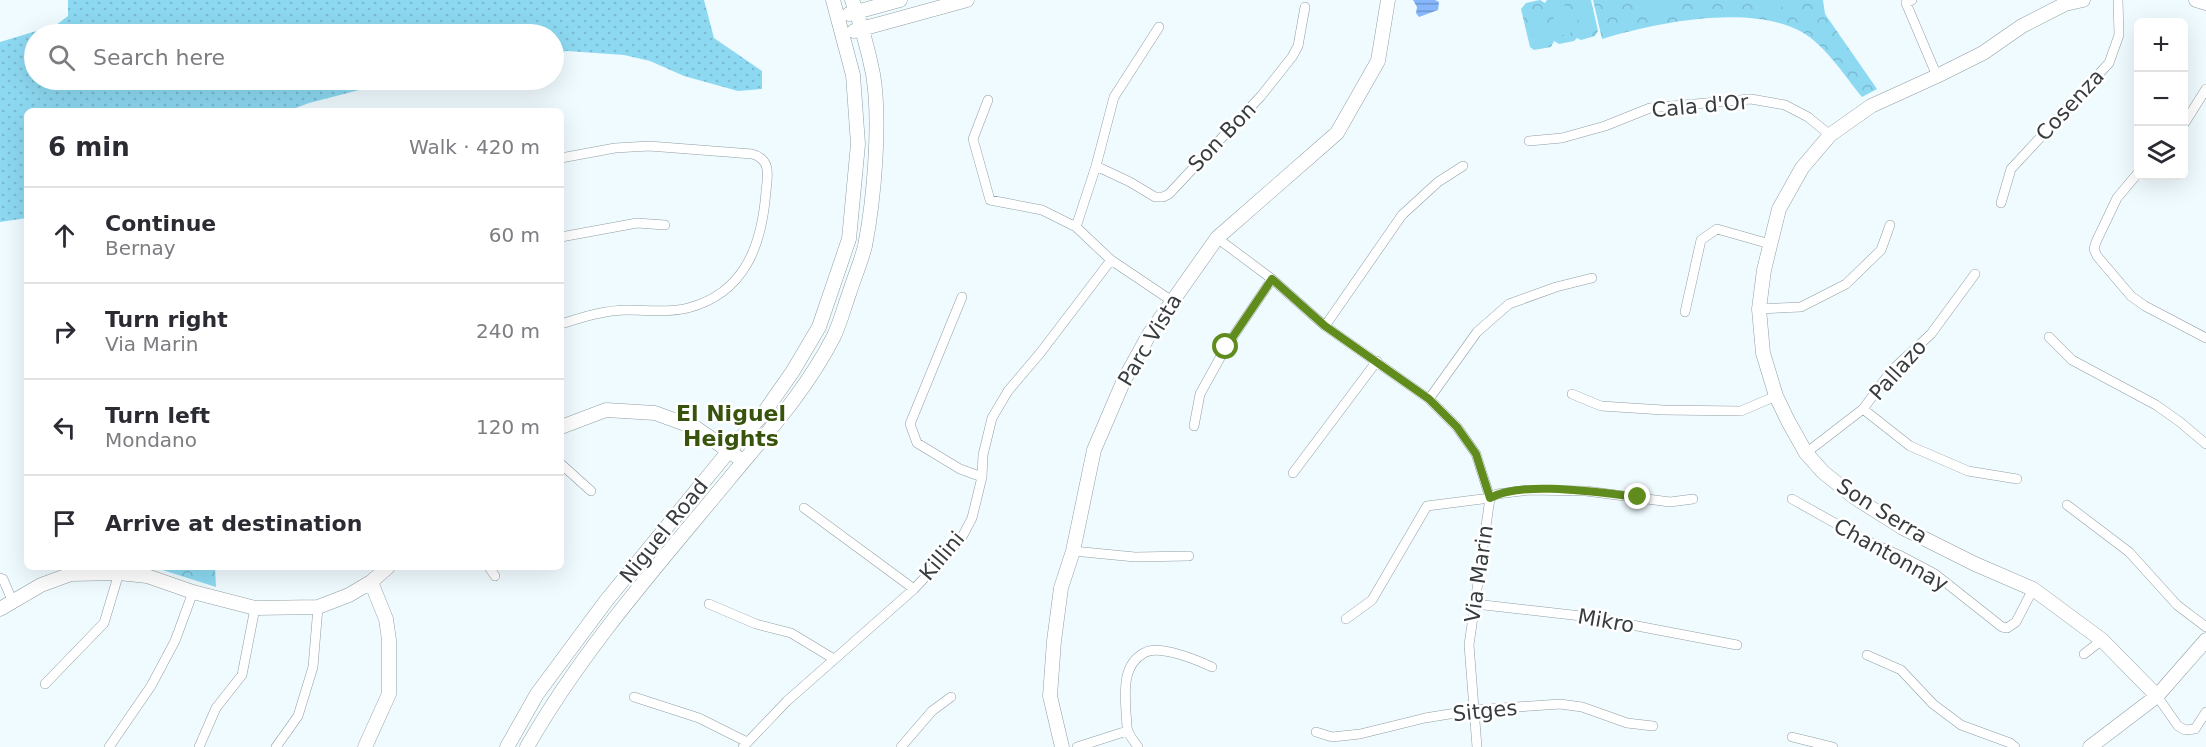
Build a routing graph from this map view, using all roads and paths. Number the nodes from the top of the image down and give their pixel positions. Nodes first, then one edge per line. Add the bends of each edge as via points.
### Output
1 (833, 0) edge
2 (900, 0) edge
3 (967, 0) edge
4 (1388, 0) edge
5 (1912, 0) edge
6 (2083, 0) edge
7 (2118, 0) edge
8 (2196, 0) edge
9 (2206, 3) edge
10 (854, 6) edge
11 (1305, 7) dead end
12 (838, 18) junction
13 (1159, 27) dead end
14 (862, 28) junction
15 (843, 33) junction
16 (1937, 76) junction
17 (2206, 89) edge
18 (988, 100) dead end
19 (2188, 118) edge
20 (1830, 135) junction
21 (1529, 141) dead end
22 (564, 157) edge
23 (1096, 166) junction
24 (1462, 166) dead end
25 (2134, 179) edge
26 (2001, 203) dead end
27 (665, 225) dead end
28 (1890, 225) dead end
29 (1076, 227) junction
30 (564, 236) edge
31 (1217, 238) junction
32 (1770, 244) junction
33 (1111, 260) junction
34 (1975, 274) dead end
35 (1592, 278) dead end
36 (1272, 279) junction
37 (962, 297) dead end
38 (1172, 301) junction
39 (1759, 309) junction
40 (1685, 312) dead end
41 (564, 323) edge
42 (1325, 326) junction
43 (2049, 337) dead end
44 (2206, 338) edge
45 (1377, 361) junction
46 (1572, 394) dead end
47 (1776, 396) junction
48 (1429, 399) junction
49 (1863, 409) junction
50 (564, 426) edge
51 (1194, 426) dead end
52 (2206, 444) edge
53 (728, 452) junction
54 (1806, 453) junction
55 (744, 460) junction
56 (564, 467) edge
57 (1293, 473) dead end
58 (982, 477) junction
59 (2018, 479) dead end
60 (591, 491) dead end
61 (1490, 498) junction
62 (1693, 499) dead end
63 (1792, 499) dead end
64 (2067, 505) dead end
65 (804, 508) dead end
66 (1073, 551) junction
67 (1189, 556) dead end
68 (71, 570) edge
69 (385, 570) edge
70 (491, 570) edge
71 (119, 573) junction
72 (495, 576) dead end
73 (0, 578) edge
74 (372, 582) junction
75 (914, 589) junction
76 (2033, 589) junction
77 (193, 592) junction
78 (12, 600) junction
79 (709, 604) dead end
80 (1475, 604) junction
81 (318, 607) junction
82 (255, 608) junction
83 (0, 609) edge
84 (1346, 619) dead end
85 (2206, 627) edge
86 (2102, 640) junction
87 (2206, 640) edge
88 (1737, 645) dead end
89 (2084, 654) dead end
90 (1867, 655) dead end
91 (834, 659) junction
92 (1212, 667) dead end
93 (45, 684) dead end
94 (2157, 696) junction
95 (634, 697) dead end
96 (951, 697) dead end
97 (1474, 710) junction
98 (2206, 712) edge
99 (1653, 726) dead end
100 (1127, 730) junction
101 (1316, 732) dead end
102 (1792, 737) dead end
103 (745, 744) edge
104 (109, 747) edge
105 (199, 747) edge
106 (276, 747) edge
107 (365, 747) edge
108 (507, 747) edge
109 (527, 747) edge
110 (901, 747) edge
111 (1062, 747) edge
112 (1077, 747) edge
113 (1138, 747) edge
114 (1477, 747) edge
115 (1833, 747) edge
116 (2015, 747) edge
117 (2090, 747) edge

1 - 12 street, Niguel Road
2 - 10 street
3 - 14 street
4 - 31 street, Parc Vista via 1378,61 1337,133
5 - 16 street via 1906,3
6 - 16 street, Son Serra via 2065,4 2022,26 1983,53
7 - 26 street, Cosenza via 2119,35 2109,63 2011,169
8 - 9 street
10 - 12 street
10 - 14 street, Niguel Road
11 - 23 street, Son Bon via 1298,46 1292,57 1169,194 1155,197
12 - 15 street, Niguel Road
13 - 23 street via 1114,97
14 - 15 street
14 - 55 street, Niguel Road via 873,77 876,132 864,248 834,335 809,379
15 - 53 street, Niguel Road via 853,75 858,144 849,239 819,327 763,414
16 - 20 street, Son Serra via 1871,106
17 - 19 street
18 - 29 street via 973,139 990,200 1042,210
20 - 21 street, Cala d'Or via 1785,105 1751,99 1650,108 1562,138
20 - 32 street, Son Serra via 1802,168 1779,209
22 - 41 street via 649,146 752,154 767,164 759,240 734,281 713,298 687,308 627,310
23 - 29 street
24 - 42 street via 1402,215
25 - 44 street via 2117,198 2096,242 2097,256 2131,296
27 - 30 street via 637,223
28 - 39 street via 1881,250 1846,284 1801,307
29 - 33 street
31 - 36 street, Via Marin
31 - 38 street, Parc Vista
32 - 39 street, Son Serra
32 - 40 street via 1717,229 1701,240
33 - 38 street
33 - 58 street, Killini via 1008,391 992,418
34 - 49 street, Pallazo via 1931,334 1892,370
35 - 48 street via 1509,304 1477,332
36 - 42 street, Via Marin
36 - 51 street via 1200,394
37 - 58 street via 910,424 917,443 960,469
38 - 66 street, Parc Vista via 1124,380 1094,450
39 - 47 street, Son Serra via 1763,353
42 - 45 street, Via Marin
43 - 52 street via 2072,360 2156,405
45 - 48 street, Via Marin
45 - 57 street
46 - 47 street via 1601,406 1741,411
47 - 54 street, Son Serra
48 - 61 street, Via Marin via 1457,427 1476,454
49 - 54 street, Pallazo
49 - 59 street via 1910,446 1968,471
50 - 53 street via 606,410 655,413 696,428
53 - 55 street
53 - 108 street, Niguel Road via 606,601 537,694
54 - 76 street, Son Serra via 1854,497 1903,528
55 - 109 street, Niguel Road via 622,609 553,702
56 - 60 street
58 - 75 street, Killini via 963,544
61 - 62 street via 1528,490 1586,491 1670,502
61 - 80 street, Via Marin
61 - 84 street via 1427,506 1372,600
63 - 76 street, Chantonnay via 1935,574 2002,627 2016,622
64 - 85 street via 2129,552 2176,605
65 - 75 street
66 - 67 street via 1135,557
66 - 111 street, Parc Vista via 1061,588 1050,696
68 - 71 street
68 - 78 street
69 - 74 street
70 - 72 street
71 - 77 street via 147,576
71 - 93 street via 104,623
73 - 78 street
74 - 81 street
74 - 107 street via 386,619 389,694
75 - 91 street, Killini
76 - 86 street, Son Serra
77 - 82 street
77 - 104 street via 175,641 151,686
78 - 83 street
79 - 91 street via 756,624 791,633
80 - 88 street, Mikro via 1590,617
80 - 97 street, Via Marin via 1469,645
81 - 82 street
81 - 106 street via 313,667 298,716
82 - 105 street via 242,675 216,708
86 - 89 street
86 - 94 street, Son Serra
87 - 94 street
90 - 116 street via 1901,670 1933,704 1961,725
91 - 103 street, Killini
92 - 100 street via 1190,657 1144,653 1127,675
94 - 98 street via 2185,730 2195,729
94 - 117 street
95 - 103 street via 699,718
96 - 110 street via 932,711
97 - 99 street, Sitges via 1560,704 1582,707 1627,723
97 - 101 street, Sitges via 1360,734 1332,737
97 - 114 street, Via Marin
100 - 112 street
100 - 113 street
102 - 115 street

